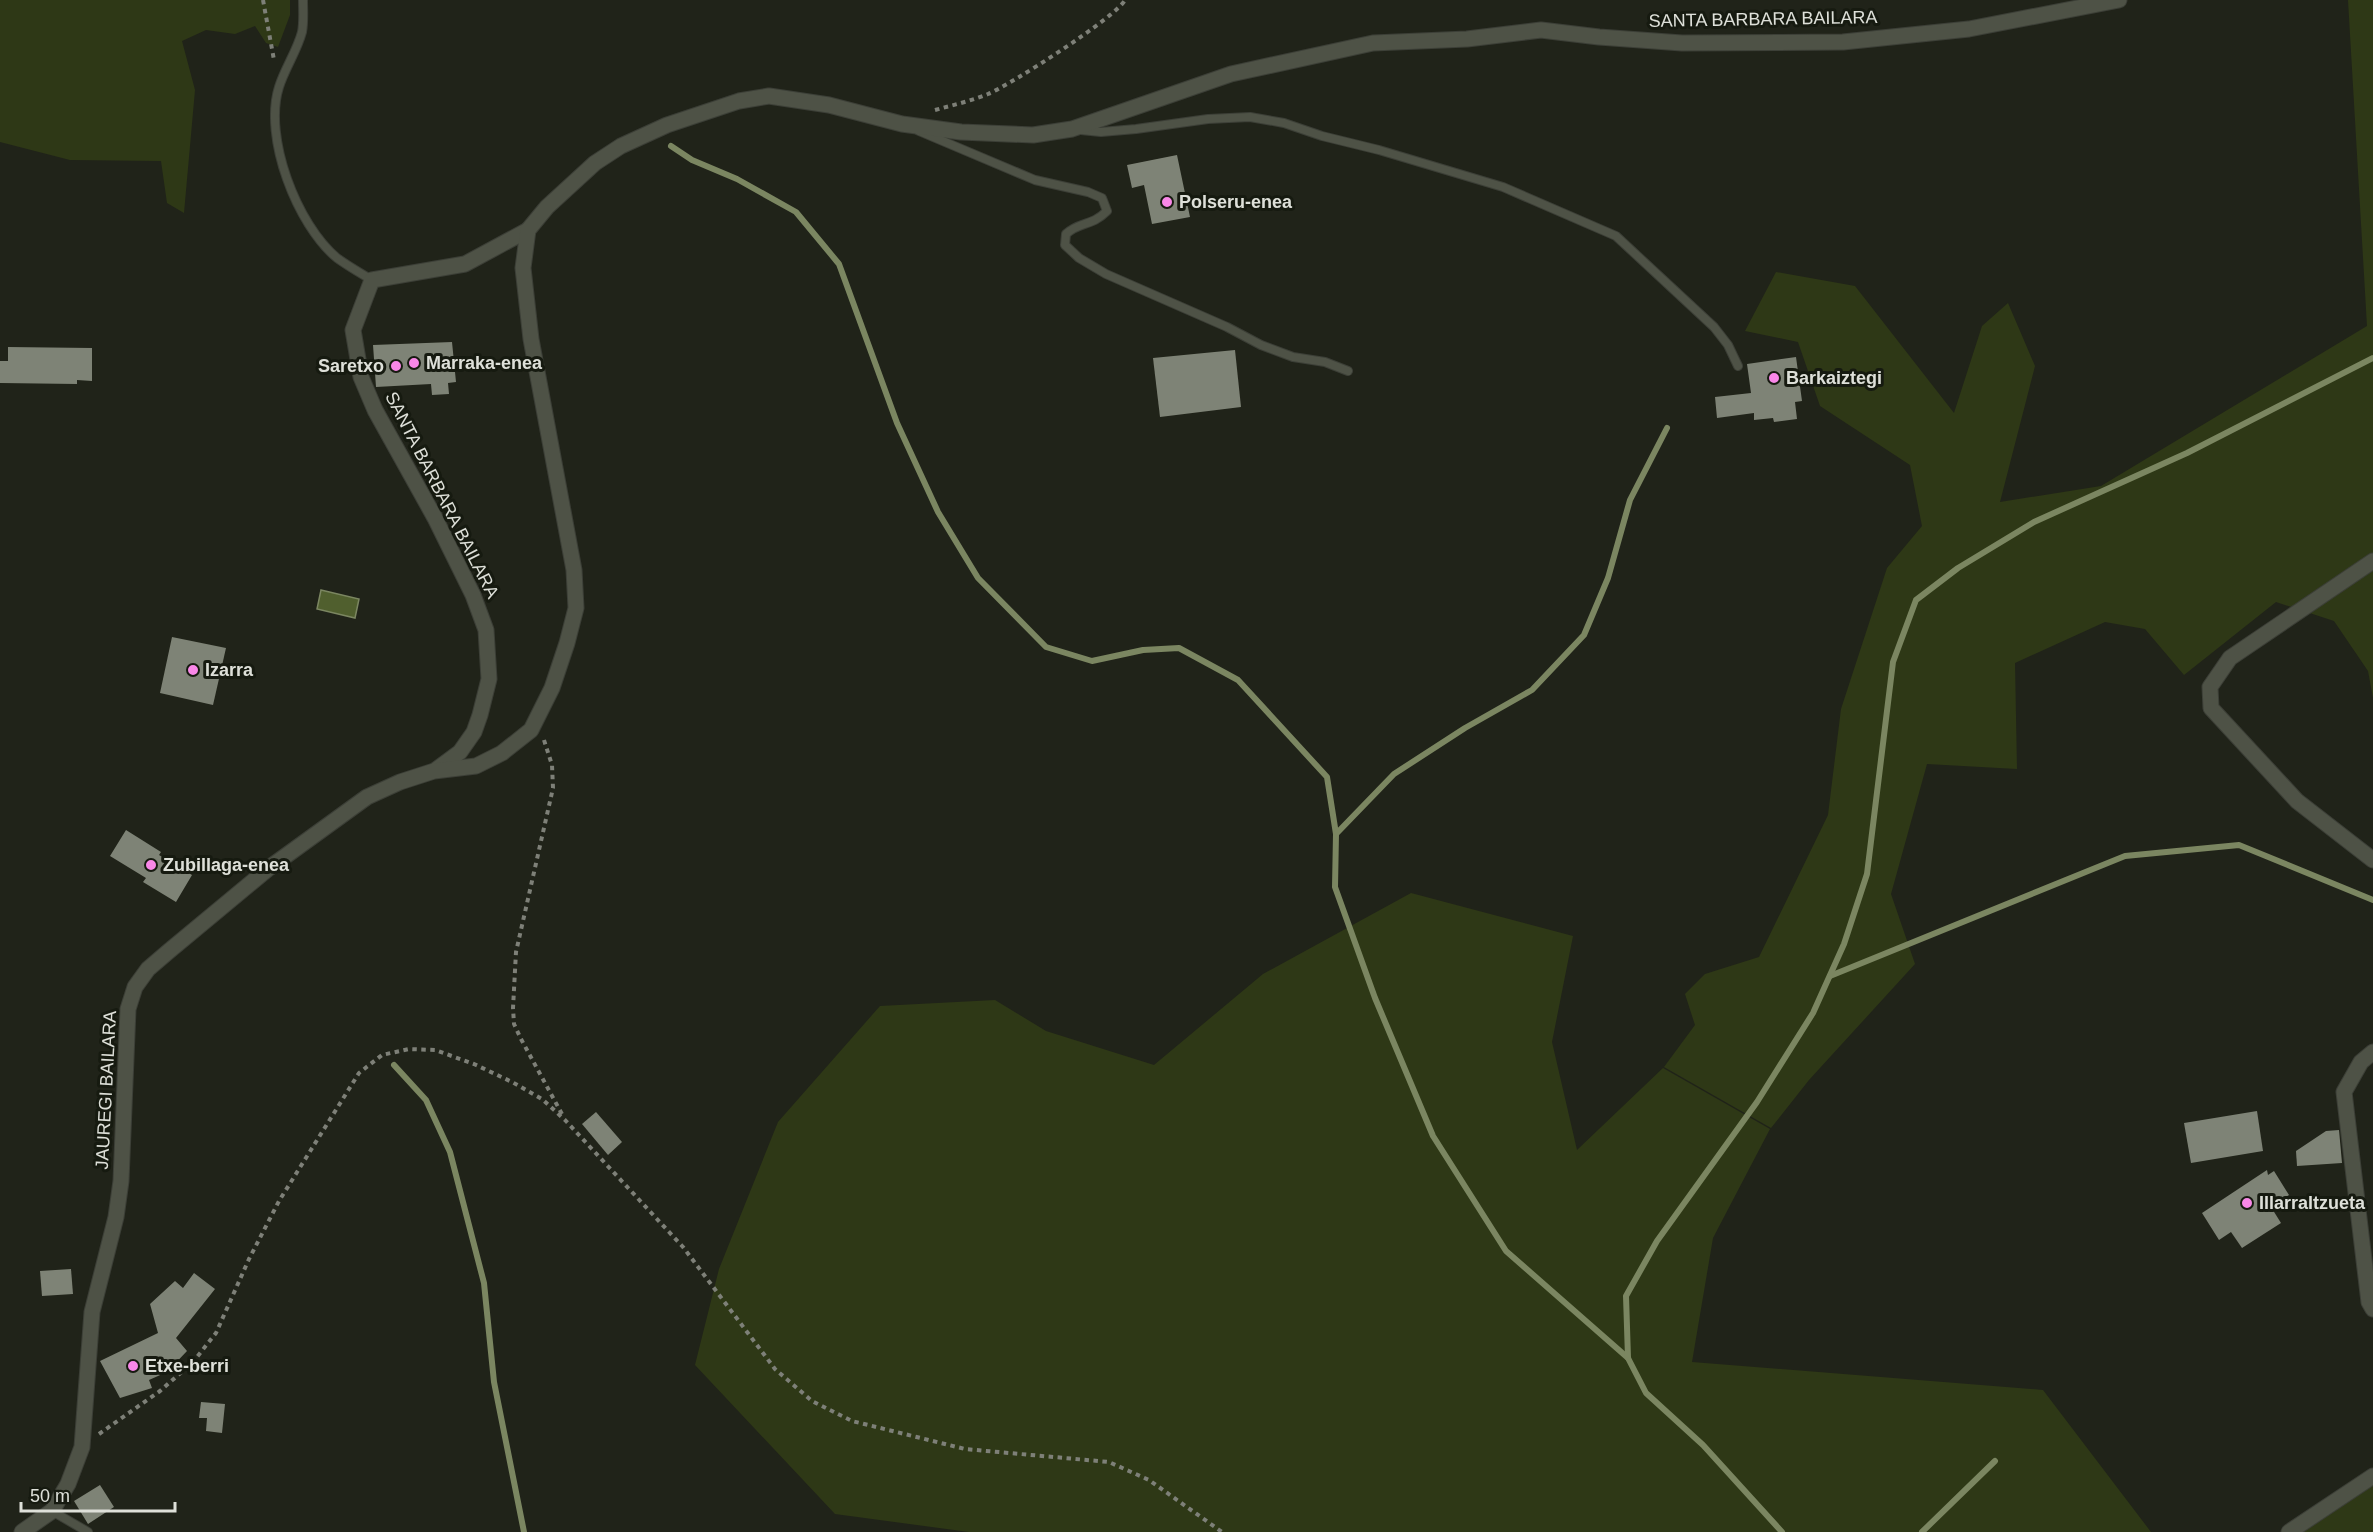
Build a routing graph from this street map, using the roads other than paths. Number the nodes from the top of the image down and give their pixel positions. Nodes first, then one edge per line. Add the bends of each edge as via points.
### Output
1 (303, 0) edge
2 (2119, 0) edge
3 (902, 124) junction
4 (1072, 129) junction
5 (528, 230) junction
6 (372, 280) junction
7 (1738, 366) dead end
8 (1348, 371) dead end
9 (2373, 561) edge
10 (434, 771) junction
11 (2373, 860) edge
12 (2373, 1052) edge
13 (2373, 1308) edge
14 (2373, 1476) edge
15 (52, 1511) junction
16 (22, 1532) edge
17 (88, 1532) edge
18 (2289, 1532) edge

1 - 6 lane via 303,30 279,88 274,119 278,152 296,199 320,239 337,257
2 - 4 street, SANTA BARBARA BAILARA via 1969,29 1843,42 1682,43 1541,30 1467,39 1373,43 1231,74
3 - 4 street, SANTA BARBARA BAILARA via 961,132 1034,135
3 - 5 street, SANTA BARBARA BAILARA via 829,105 769,96 739,101 666,125 621,146 595,163 555,199
3 - 8 lane via 1035,180 1102,198 1107,211 1097,221 1073,228 1066,234 1065,245 1106,274 1261,345
4 - 7 lane via 1113,131 1250,117 1284,123 1503,187 1616,236 1714,327
5 - 6 street, SANTA BARBARA BAILARA via 465,264
5 - 10 street, JAUREGI BAILARA via 523,268 531,339 574,570 576,608 552,688 531,730 502,753 477,766
6 - 10 street, SANTA BARBARA BAILARA via 353,330 361,377 435,518 486,630 489,679 474,732 460,752
9 - 11 street via 2230,658 2210,687 2211,708 2289,792
10 - 15 street, JAUREGI BAILARA via 367,797 269,868 148,969 135,987 129,1009 121,1181 92,1312 82,1447 68,1484
12 - 13 street via 2361,1062 2344,1092 2369,1302
14 - 18 street
15 - 16 street, JAUREGI BAILARA
15 - 17 lane

